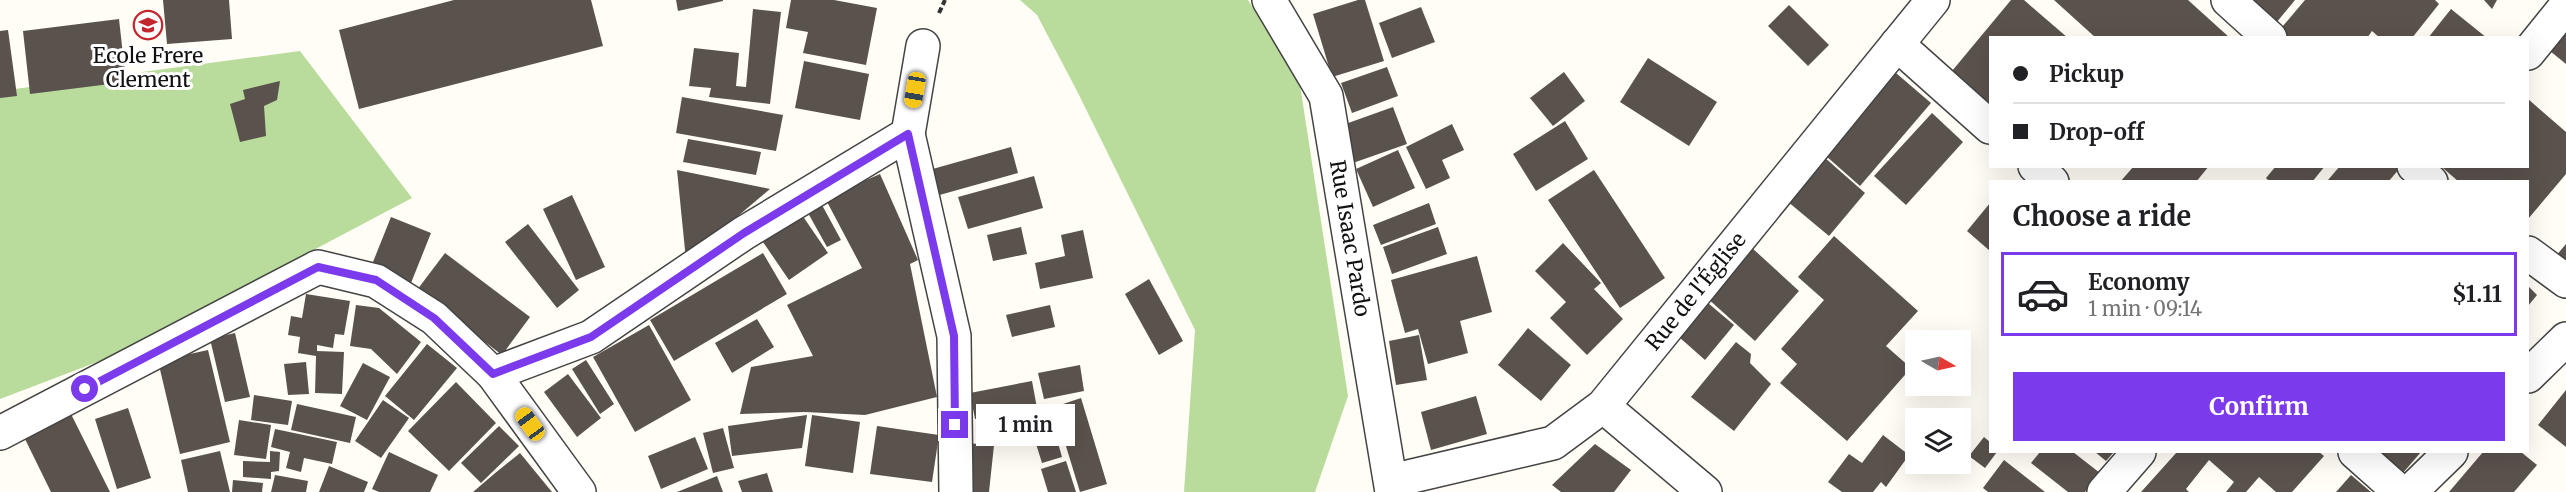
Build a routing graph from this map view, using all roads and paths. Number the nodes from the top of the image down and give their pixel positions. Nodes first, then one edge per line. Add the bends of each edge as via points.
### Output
1 (1269, 0) edge
2 (1933, 0) edge
3 (2228, 0) edge
4 (2566, 6) edge
5 (2268, 36) edge
6 (1897, 44) junction
7 (923, 46) dead end
8 (2529, 52) edge
9 (1989, 126) edge
10 (908, 134) junction
11 (2037, 168) edge
12 (2050, 180) edge
13 (2529, 254) edge
14 (2566, 281) edge
15 (2566, 339) edge
16 (493, 374) junction
17 (2529, 375) edge
18 (1603, 406) junction
19 (0, 433) edge
20 (2138, 453) edge
21 (2356, 453) edge
22 (2450, 453) edge
23 (1392, 487) edge
24 (579, 492) edge
25 (956, 492) edge
26 (1705, 492) edge
27 (2104, 492) edge
28 (2400, 492) edge
29 (2410, 492) edge

1 - 23 street, Rue Isaac Pardo via 1326,96
2 - 6 street, Rue de l'Église
3 - 5 street
4 - 8 street
6 - 9 street
6 - 18 street, Rue de l'Église
7 - 10 street
10 - 16 street via 744,233 591,337
10 - 25 street via 954,336
11 - 12 street
13 - 14 street
15 - 17 street
16 - 19 street via 434,318 376,280 318,267
16 - 24 street
18 - 23 street, Rue de l'Église via 1553,444
18 - 26 street
20 - 27 street
21 - 28 street
22 - 29 street

